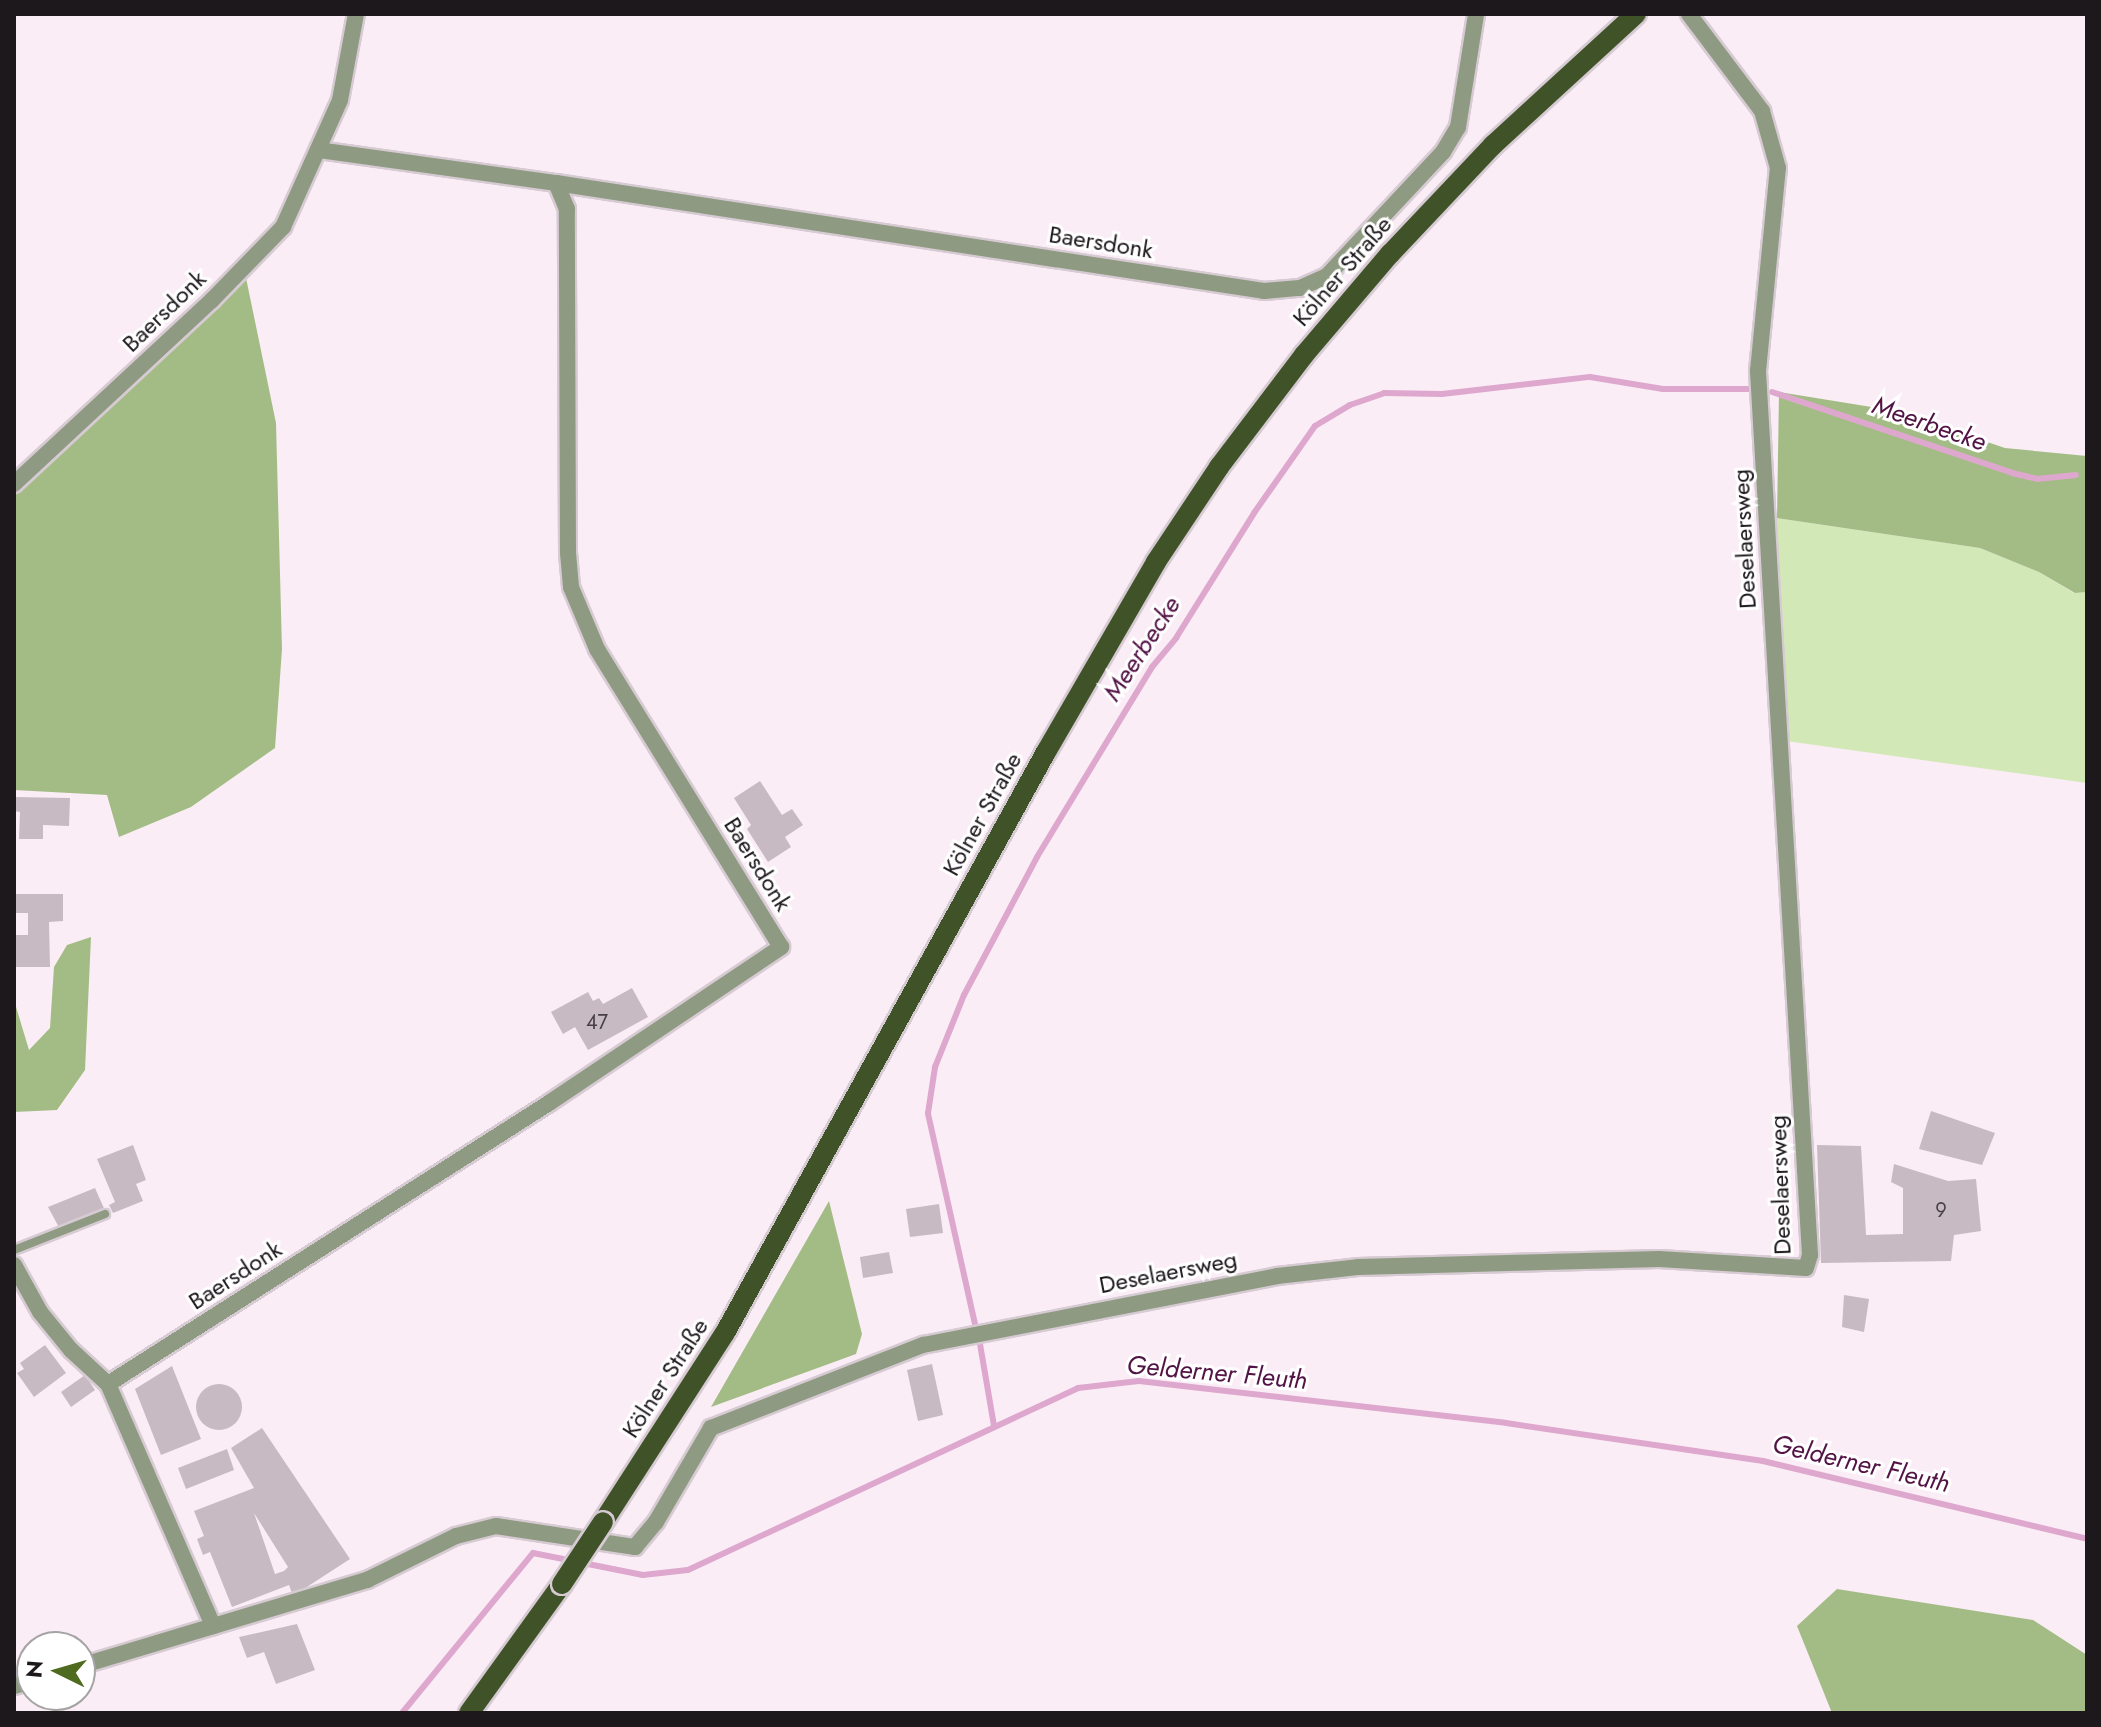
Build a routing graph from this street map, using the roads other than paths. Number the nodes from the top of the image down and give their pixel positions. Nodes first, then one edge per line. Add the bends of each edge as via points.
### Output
1 (356, 14) edge
2 (1476, 14) edge
3 (1636, 14) edge
4 (1689, 14) edge
5 (318, 150) junction
6 (556, 183) junction
7 (14, 484) edge
8 (105, 1214) dead end
9 (14, 1250) edge
10 (14, 1265) edge
11 (108, 1384) junction
12 (213, 1626) junction
13 (96, 1661) edge
14 (469, 1713) edge

1 - 5 street, Baersdonk via 340,100
2 - 6 street, Baersdonk via 1458,127 1443,152 1327,276 1300,288 1264,291
3 - 14 main road, Kölner Straße, bridge via 1493,145 1390,254 1219,467 1156,562 1046,752 725,1333 562,1584
4 - 12 street, Deselaersweg via 1762,111 1778,168 1758,371 1810,1255 1806,1268 1659,1259 1358,1267 1277,1276 923,1345 711,1428 656,1522 635,1547 496,1526 456,1536 367,1580
5 - 6 street, Baersdonk
5 - 7 street, Baersdonk via 283,227
6 - 11 street, Baersdonk via 567,209 571,587 597,649 781,947 549,1103
8 - 9 lane
10 - 11 street via 40,1312
11 - 12 street
12 - 13 street

